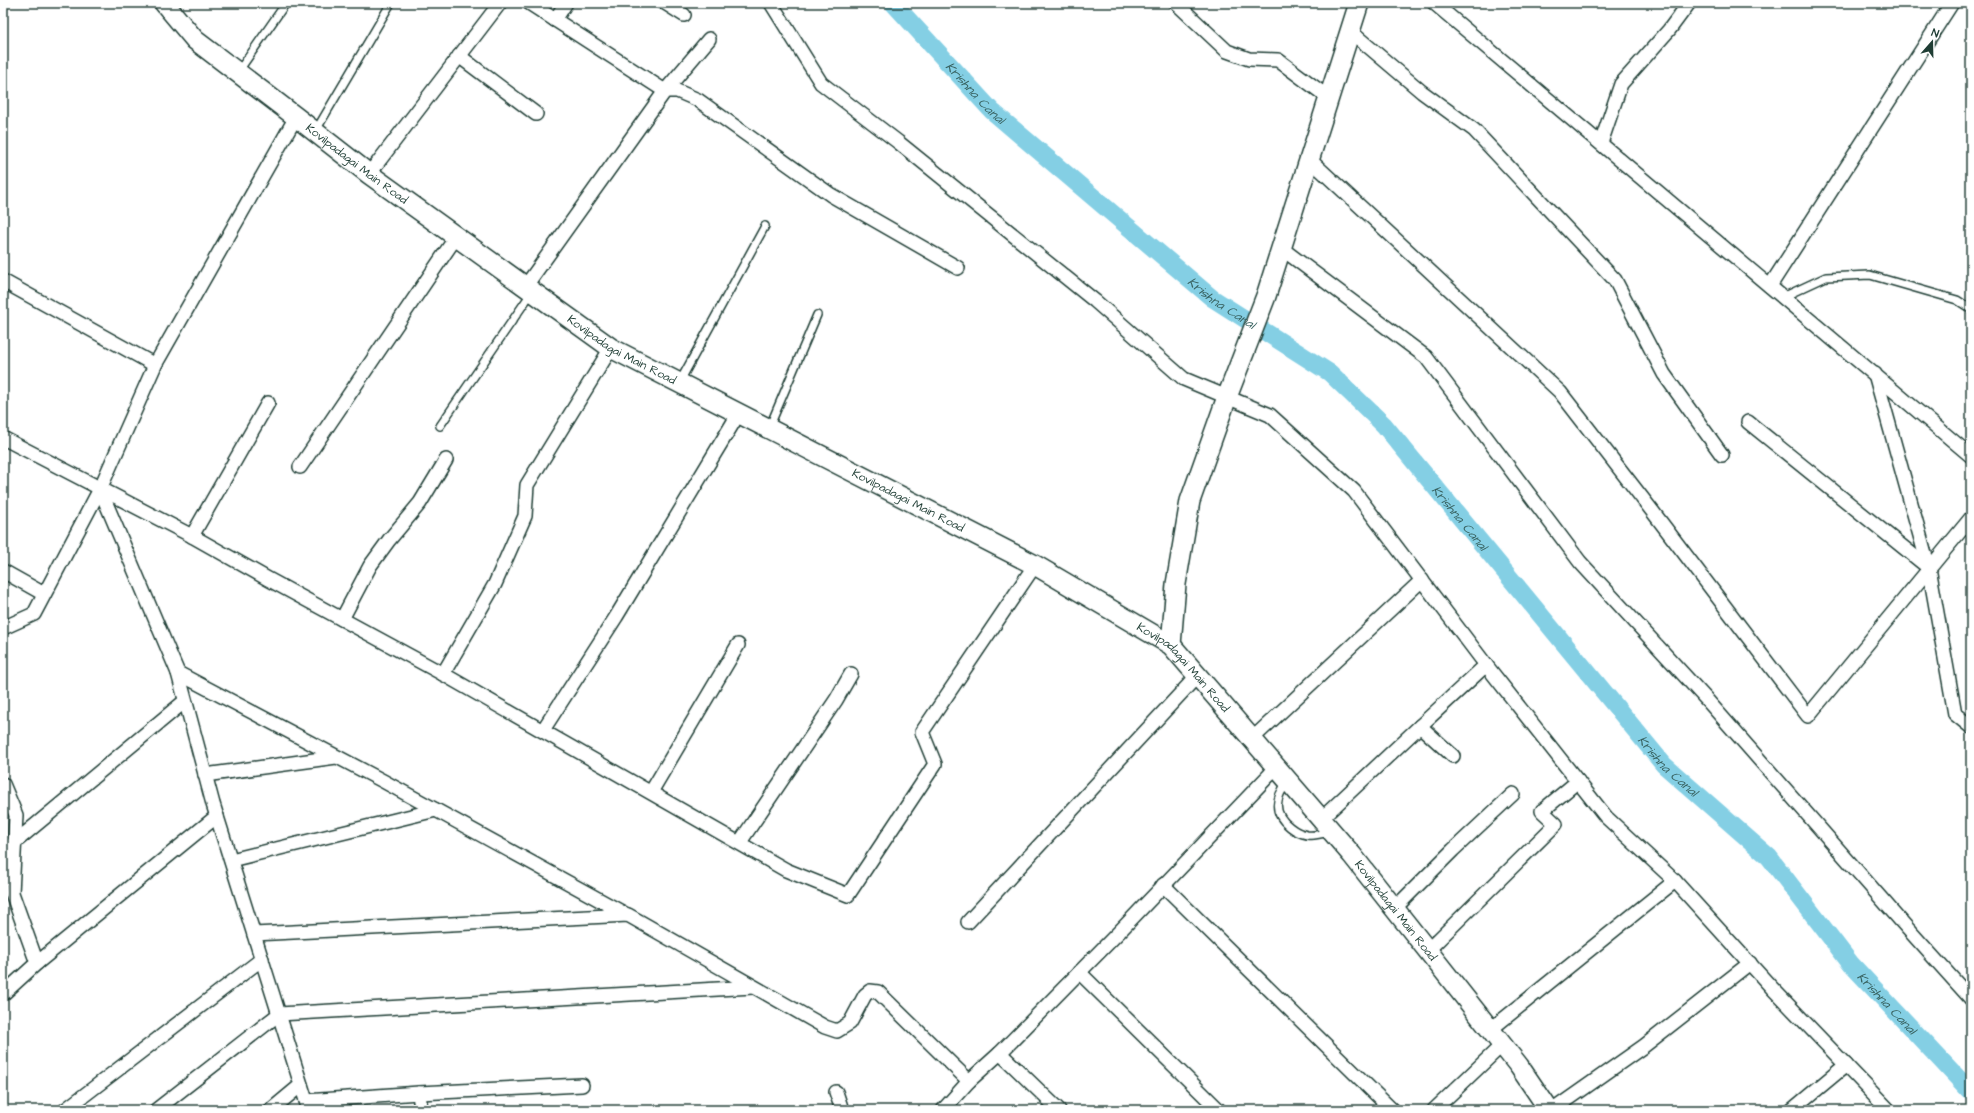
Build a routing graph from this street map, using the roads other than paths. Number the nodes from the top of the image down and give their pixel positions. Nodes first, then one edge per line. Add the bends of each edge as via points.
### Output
1 (164, 3) edge
2 (286, 3) edge
3 (390, 3) edge
4 (500, 3) edge
5 (529, 3) edge
6 (566, 3) edge
7 (665, 3) edge
8 (771, 3) edge
9 (1176, 3) edge
10 (1359, 3) edge
11 (1434, 3) edge
12 (1689, 3) edge
13 (1952, 3) edge
14 (684, 15) dead end
15 (555, 20) junction
16 (1350, 31) junction
17 (709, 39) dead end
18 (459, 56) junction
19 (238, 72) junction
20 (665, 91) junction
21 (1329, 98) junction
22 (536, 114) dead end
23 (296, 118) junction
24 (315, 132) junction
25 (1601, 143) junction
26 (1310, 159) junction
27 (369, 174) junction
28 (765, 226) dead end
29 (456, 237) junction
30 (1281, 248) junction
31 (958, 268) dead end
32 (3, 281) edge
33 (1770, 286) junction
34 (528, 289) junction
35 (1783, 296) junction
36 (1971, 309) edge
37 (817, 315) dead end
38 (611, 348) junction
39 (155, 365) junction
40 (1875, 374) junction
41 (679, 383) junction
42 (1227, 397) junction
43 (268, 403) dead end
44 (740, 414) junction
45 (1748, 422) dead end
46 (440, 426) dead end
47 (769, 428) junction
48 (3, 438) edge
49 (1722, 455) dead end
50 (1971, 456) edge
51 (446, 460) dead end
52 (300, 467) dead end
53 (100, 489) junction
54 (1971, 518) edge
55 (192, 536) junction
56 (1035, 565) junction
57 (1930, 568) junction
58 (3, 571) edge
59 (1422, 580) junction
60 (44, 594) junction
61 (342, 619) junction
62 (3, 628) edge
63 (738, 645) dead end
64 (1171, 645) junction
65 (1486, 665) junction
66 (178, 674) junction
67 (444, 674) junction
68 (850, 674) dead end
69 (1198, 675) junction
70 (185, 701) junction
71 (1420, 726) junction
72 (1971, 727) edge
73 (543, 730) junction
74 (1252, 739) junction
75 (1454, 756) dead end
76 (336, 757) junction
77 (1282, 774) junction
78 (205, 775) junction
79 (1578, 781) junction
80 (3, 784) edge
81 (651, 792) junction
82 (1513, 794) dead end
83 (436, 810) junction
84 (217, 816) junction
85 (1326, 825) junction
86 (14, 842) junction
87 (740, 842) junction
88 (3, 852) edge
89 (231, 860) junction
90 (1675, 881) junction
91 (1163, 885) junction
92 (1394, 909) junction
93 (628, 915) junction
94 (968, 922) dead end
95 (254, 934) junction
96 (1427, 951) junction
97 (262, 959) junction
98 (37, 963) junction
99 (1750, 963) junction
100 (1079, 972) junction
101 (753, 987) junction
102 (3, 994) edge
103 (1971, 999) edge
104 (279, 1014) junction
105 (1490, 1030) junction
106 (1502, 1045) junction
107 (1000, 1053) junction
108 (1846, 1065) junction
109 (969, 1081) junction
110 (301, 1085) junction
111 (582, 1085) dead end
112 (836, 1092) dead end
113 (419, 1093) junction
114 (307, 1105) edge
115 (65, 1110) edge
116 (156, 1110) edge
117 (271, 1110) edge
118 (421, 1110) edge
119 (842, 1110) edge
120 (943, 1110) edge
121 (1059, 1110) edge
122 (1219, 1110) edge
123 (1392, 1110) edge
124 (1434, 1110) edge
125 (1549, 1110) edge
126 (1553, 1110) edge
127 (1792, 1110) edge
128 (1889, 1110) edge

1 - 19 street, Kovilpadagai Main Road via 196,40
2 - 19 lane
3 - 24 lane
4 - 18 street
5 - 15 street
6 - 15 street
7 - 14 street
8 - 42 street via 821,83 1096,301 1184,379
9 - 21 street via 1227,51 1248,59 1278,60
10 - 16 street
11 - 25 street
12 - 25 street via 1669,30 1621,84
13 - 33 street
15 - 20 street
16 - 21 street
16 - 49 street via 1422,92 1474,130 1615,280 1664,374
17 - 20 street
18 - 22 street
18 - 27 street
19 - 23 street, Kovilpadagai Main Road
20 - 31 street via 677,91 698,100 831,195
20 - 34 street
21 - 26 street
23 - 24 street, Kovilpadagai Main Road
23 - 39 street
24 - 27 street, Kovilpadagai Main Road
25 - 33 street
26 - 30 street
26 - 57 street via 1560,392 1808,716
27 - 29 street, Kovilpadagai Main Road
28 - 41 lane
29 - 34 street, Kovilpadagai Main Road
29 - 52 street
30 - 42 street via 1266,296
30 - 103 street via 1426,356 1580,562 1707,700
32 - 39 street
33 - 35 street
34 - 38 street, Kovilpadagai Main Road
34 - 46 lane
35 - 36 lane via 1826,277 1870,275 1956,300
35 - 40 street
37 - 47 lane
38 - 41 street, Kovilpadagai Main Road
38 - 67 street via 527,485 525,516 496,584
39 - 53 street
40 - 50 street
40 - 57 street
41 - 44 street, Kovilpadagai Main Road
42 - 59 street via 1270,415 1354,491
42 - 64 street via 1190,501 1176,584
43 - 55 street
44 - 47 street, Kovilpadagai Main Road
44 - 73 street via 616,617
45 - 57 street
47 - 56 street, Kovilpadagai Main Road
48 - 53 street
51 - 61 street via 420,503 370,566
53 - 55 street
53 - 60 street
53 - 66 street
54 - 57 street
55 - 61 street
56 - 64 street, Kovilpadagai Main Road
56 - 87 street via 922,732 934,764 848,895 786,870
57 - 72 street via 1955,714
58 - 60 street
59 - 65 street
59 - 74 street
60 - 62 street via 34,614
61 - 67 street
63 - 81 street
64 - 69 street, Kovilpadagai Main Road
65 - 71 street
65 - 79 street
66 - 70 street
66 - 76 street
67 - 73 street
68 - 87 street via 836,700
69 - 74 street, Kovilpadagai Main Road
69 - 94 street
70 - 78 street
70 - 86 street
71 - 75 street
71 - 85 street
73 - 81 street
74 - 77 street, Kovilpadagai Main Road
76 - 78 street
76 - 83 street
77 - 85 street, Kovilpadagai Main Road
77 - 85 lane via 1277,812 1285,823 1296,832 1306,835
77 - 91 street
78 - 84 street
79 - 90 street via 1606,817
79 - 96 street via 1542,811 1556,824
80 - 86 street via 16,815
81 - 87 street
82 - 92 street
83 - 89 street
83 - 93 street
84 - 89 street
84 - 98 street
85 - 92 street, Kovilpadagai Main Road
86 - 88 street
86 - 98 street via 12,893
89 - 95 street
90 - 99 street
90 - 105 street
91 - 100 street
91 - 123 street
92 - 96 street, Kovilpadagai Main Road
93 - 95 street
93 - 101 street
95 - 97 street
96 - 105 street, Kovilpadagai Main Road
97 - 104 street
97 - 115 street
98 - 102 street
99 - 108 street
99 - 126 street via 1644,1046
100 - 107 street
100 - 122 street
101 - 104 street
101 - 109 street via 825,1027 837,1031 850,1023 865,995 870,991 878,992
104 - 110 street
104 - 116 street
105 - 106 street, Kovilpadagai Main Road
106 - 124 street
106 - 125 street, Kovilpadagai Main Road
107 - 109 street
107 - 121 street
108 - 127 street
108 - 128 street
109 - 120 street
110 - 114 street
110 - 117 street
111 - 113 street
112 - 119 street
113 - 114 street
113 - 118 street

